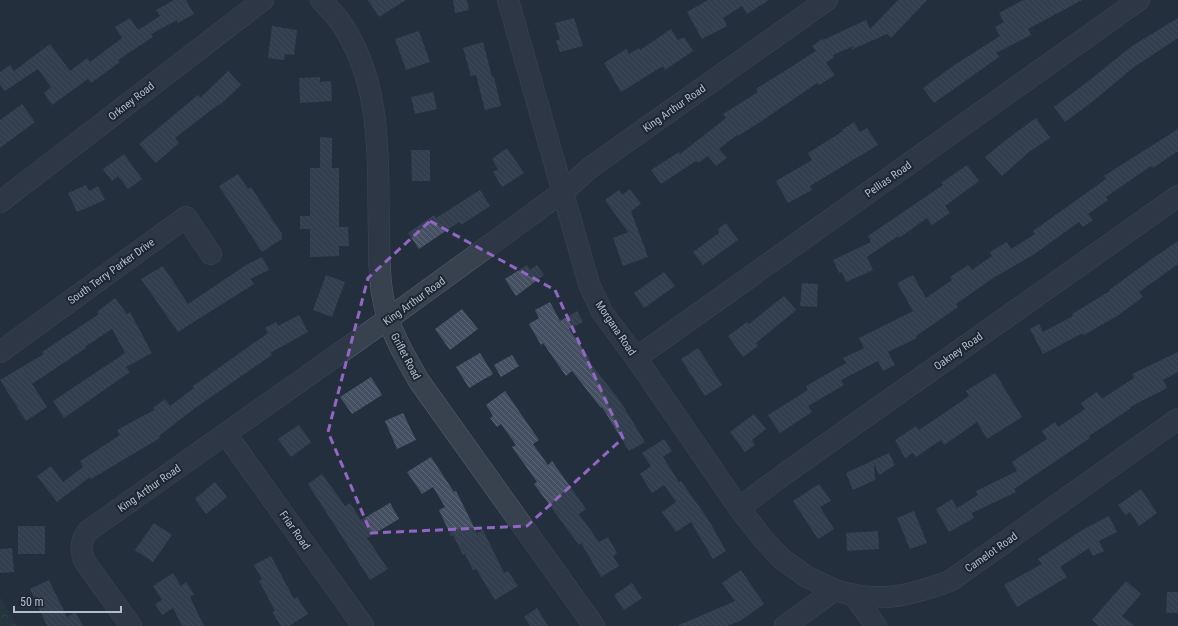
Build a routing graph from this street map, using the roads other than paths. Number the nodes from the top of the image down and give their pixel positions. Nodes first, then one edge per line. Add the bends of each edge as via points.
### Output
1 (263, 0) edge
2 (321, 0) edge
3 (508, 0) edge
4 (827, 0) edge
5 (1139, 0) edge
6 (564, 191) junction
7 (1178, 196) edge
8 (0, 202) edge
9 (211, 254) dead end
10 (388, 319) junction
11 (0, 352) edge
12 (636, 358) junction
13 (1178, 419) edge
14 (226, 434) junction
15 (739, 508) junction
16 (835, 590) junction
17 (855, 597) junction
18 (131, 626) edge
19 (363, 626) edge
20 (594, 626) edge
21 (785, 626) edge
22 (876, 626) edge

1 - 8 street, Orkney Road
2 - 10 street, Griflet Road via 339,20 355,48 367,75 373,102 380,276
3 - 6 street, Morgana Road
4 - 6 street, King Arthur Road via 591,167
5 - 12 street, Pellias Road
6 - 10 street, King Arthur Road
6 - 12 street, Morgana Road via 589,284 602,312
7 - 15 street, Oakney Road
9 - 11 street, South Terry Parker Drive via 186,217
10 - 14 street, King Arthur Road
10 - 20 street, Griflet Road via 399,346 419,381
12 - 15 street, Morgana Road
13 - 17 street, Camelot Road via 950,581 918,593 885,598
14 - 18 street, King Arthur Road via 88,531 83,538 81,547 85,562
14 - 19 street, Friar Road
15 - 16 street, Morgana Road via 782,559 807,577
16 - 17 street, Camelot Road
16 - 21 street
17 - 22 street

